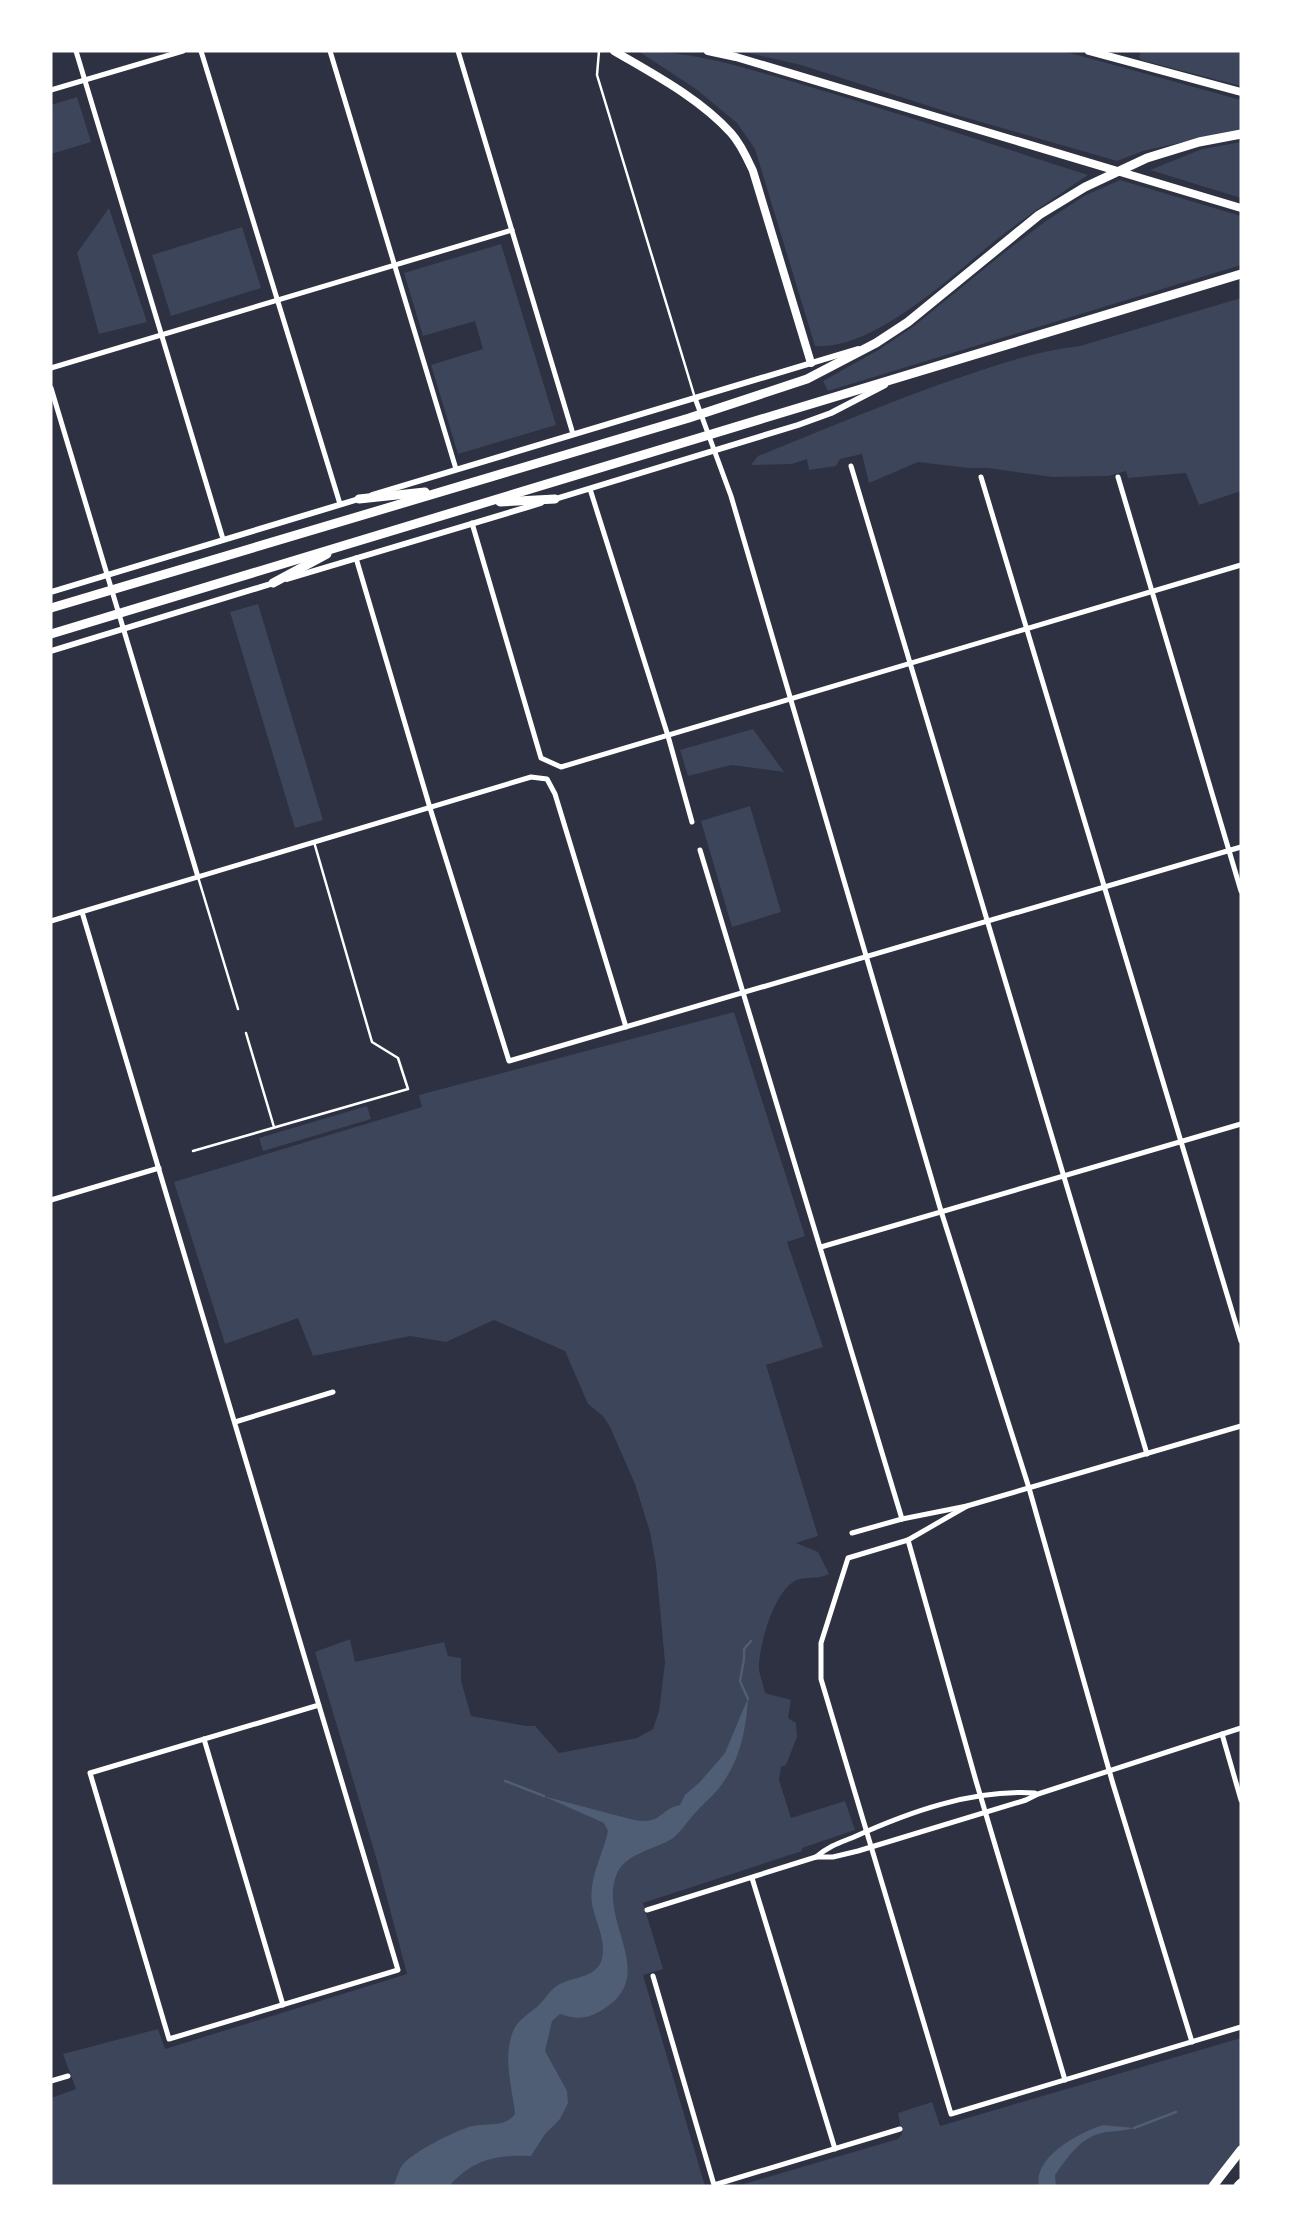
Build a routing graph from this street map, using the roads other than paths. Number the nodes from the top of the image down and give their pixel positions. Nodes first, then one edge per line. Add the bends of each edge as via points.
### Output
1 (76, 51) edge
2 (183, 51) edge
3 (201, 51) edge
4 (330, 51) edge
5 (458, 51) edge
6 (599, 51) edge
7 (614, 51) edge
8 (708, 51) edge
9 (1095, 51) edge
10 (1118, 55) edge
11 (85, 80) junction
12 (51, 90) edge
13 (1241, 92) edge
14 (1241, 134) edge
15 (1241, 208) edge
16 (512, 230) junction
17 (393, 265) junction
18 (1241, 274) edge
19 (276, 300) junction
20 (162, 334) junction
21 (876, 343) junction
22 (811, 363) junction
23 (51, 368) edge
24 (814, 375) junction
25 (901, 377) junction
26 (51, 388) edge
27 (695, 398) junction
28 (701, 414) junction
29 (573, 434) junction
30 (709, 434) junction
31 (715, 451) junction
32 (851, 466) dead end
33 (456, 469) junction
34 (981, 477) dead end
35 (1118, 477) dead end
36 (590, 489) junction
37 (444, 491) junction
38 (359, 499) junction
39 (555, 499) junction
40 (485, 502) junction
41 (340, 504) junction
42 (472, 523) junction
43 (223, 539) junction
44 (344, 545) junction
45 (356, 558) junction
46 (1241, 565) edge
47 (106, 574) junction
48 (273, 583) junction
49 (111, 589) junction
50 (51, 592) edge
51 (1151, 592) junction
52 (51, 608) edge
53 (118, 615) junction
54 (123, 629) junction
55 (1027, 629) junction
56 (51, 634) edge
57 (51, 651) edge
58 (909, 664) junction
59 (790, 700) junction
60 (668, 736) junction
61 (430, 807) junction
62 (692, 822) dead end
63 (314, 842) junction
64 (1241, 847) edge
65 (700, 850) dead end
66 (1229, 850) junction
67 (198, 877) junction
68 (1105, 888) junction
69 (1241, 891) edge
70 (82, 912) junction
71 (51, 921) edge
72 (987, 921) junction
73 (866, 956) junction
74 (742, 991) junction
75 (238, 1009) dead end
76 (626, 1027) junction
77 (246, 1033) dead end
78 (1241, 1124) edge
79 (274, 1127) junction
80 (1182, 1143) junction
81 (193, 1151) dead end
82 (159, 1168) junction
83 (1063, 1177) junction
84 (51, 1200) edge
85 (941, 1211) junction
86 (821, 1247) junction
87 (1241, 1341) edge
88 (333, 1392) dead end
89 (235, 1422) junction
90 (1241, 1426) edge
91 (1147, 1454) junction
92 (1029, 1488) junction
93 (967, 1506) junction
94 (902, 1519) junction
95 (852, 1533) dead end
96 (908, 1540) junction
97 (319, 1705) junction
98 (1241, 1728) edge
99 (1222, 1734) junction
100 (204, 1739) junction
101 (1110, 1770) junction
102 (1038, 1794) junction
103 (981, 1795) junction
104 (1241, 1800) edge
105 (987, 1812) junction
106 (865, 1830) junction
107 (870, 1846) junction
108 (816, 1857) junction
109 (752, 1878) junction
110 (648, 1910) dead end
111 (653, 1976) dead end
112 (283, 2005) junction
113 (1241, 2027) edge
114 (1192, 2042) junction
115 (68, 2077) dead end
116 (1065, 2080) junction
117 (51, 2081) edge
118 (900, 2130) dead end
119 (835, 2149) junction
120 (1241, 2150) edge
121 (714, 2185) edge
122 (1213, 2186) edge

1 - 11 street
2 - 11 street
3 - 19 street
4 - 17 street
5 - 16 street
6 - 27 lane via 597,75
7 - 22 main road via 702,107 740,144 760,192
8 - 15 main road
9 - 10 main road
10 - 13 main road
11 - 12 street
11 - 20 street
14 - 21 highway via 1147,158 1085,187 1039,215
16 - 17 street
16 - 29 street
17 - 19 street
17 - 33 street
18 - 25 highway
19 - 20 street
19 - 41 street
20 - 23 street
20 - 43 street
21 - 22 street
21 - 24 highway
22 - 24 highway
22 - 27 street
24 - 28 highway
25 - 30 highway
25 - 31 street via 831,413
26 - 47 street
27 - 28 street
27 - 29 street
28 - 30 street
28 - 37 highway
29 - 33 street
30 - 31 street
30 - 40 highway
31 - 36 street
31 - 59 street
32 - 58 street
33 - 38 street
34 - 55 street
35 - 51 street
36 - 39 street
36 - 60 street
37 - 38 highway
37 - 49 highway
38 - 41 street
39 - 40 highway
39 - 42 street
40 - 44 highway
41 - 43 street
42 - 45 street
42 - 60 street via 541,758 561,767
43 - 47 street
44 - 48 highway
44 - 53 highway
45 - 48 street
45 - 61 street
46 - 51 street
47 - 49 street
47 - 50 street
48 - 54 street
49 - 52 highway
49 - 53 street
51 - 55 street
51 - 66 street
53 - 54 street
53 - 56 highway
54 - 57 street
54 - 67 street
55 - 58 street
55 - 68 street
58 - 59 street
58 - 72 street
59 - 60 street
59 - 73 street
60 - 62 street
61 - 63 street
61 - 76 street via 531,777 547,779
61 - 76 street via 509,1061
63 - 67 street
63 - 79 lane via 372,1042 398,1058 408,1088
64 - 66 street
65 - 74 street
66 - 68 street
66 - 69 street
67 - 70 street
67 - 75 lane
68 - 72 street
68 - 80 street
70 - 71 street
70 - 82 street
72 - 73 street
72 - 83 street
73 - 74 street
73 - 85 street
74 - 76 street
74 - 86 street
77 - 79 lane
78 - 80 street
79 - 81 lane
80 - 83 street
80 - 87 street
82 - 84 street
82 - 89 street
83 - 85 street
83 - 91 street
85 - 86 street
85 - 92 street
86 - 94 street
88 - 89 street
89 - 97 street
90 - 91 street
91 - 92 street
92 - 93 street
92 - 101 street
93 - 94 street
93 - 96 street
94 - 95 street
96 - 103 street
96 - 106 street via 848,1558 821,1643 821,1679
97 - 100 street
97 - 112 street via 398,1970
98 - 99 street
99 - 101 street
99 - 104 street
100 - 112 street
100 - 112 street via 90,1773 169,2039
101 - 102 street
101 - 114 street
102 - 103 street
102 - 105 street
103 - 105 street
103 - 106 street
105 - 107 street
105 - 116 street
106 - 107 street
106 - 108 street via 830,1845
107 - 108 street
107 - 116 street via 951,2114
108 - 109 street
109 - 110 street
109 - 119 street
111 - 121 street
113 - 114 street
114 - 116 street
115 - 117 street
118 - 119 street
119 - 121 street
120 - 122 highway

